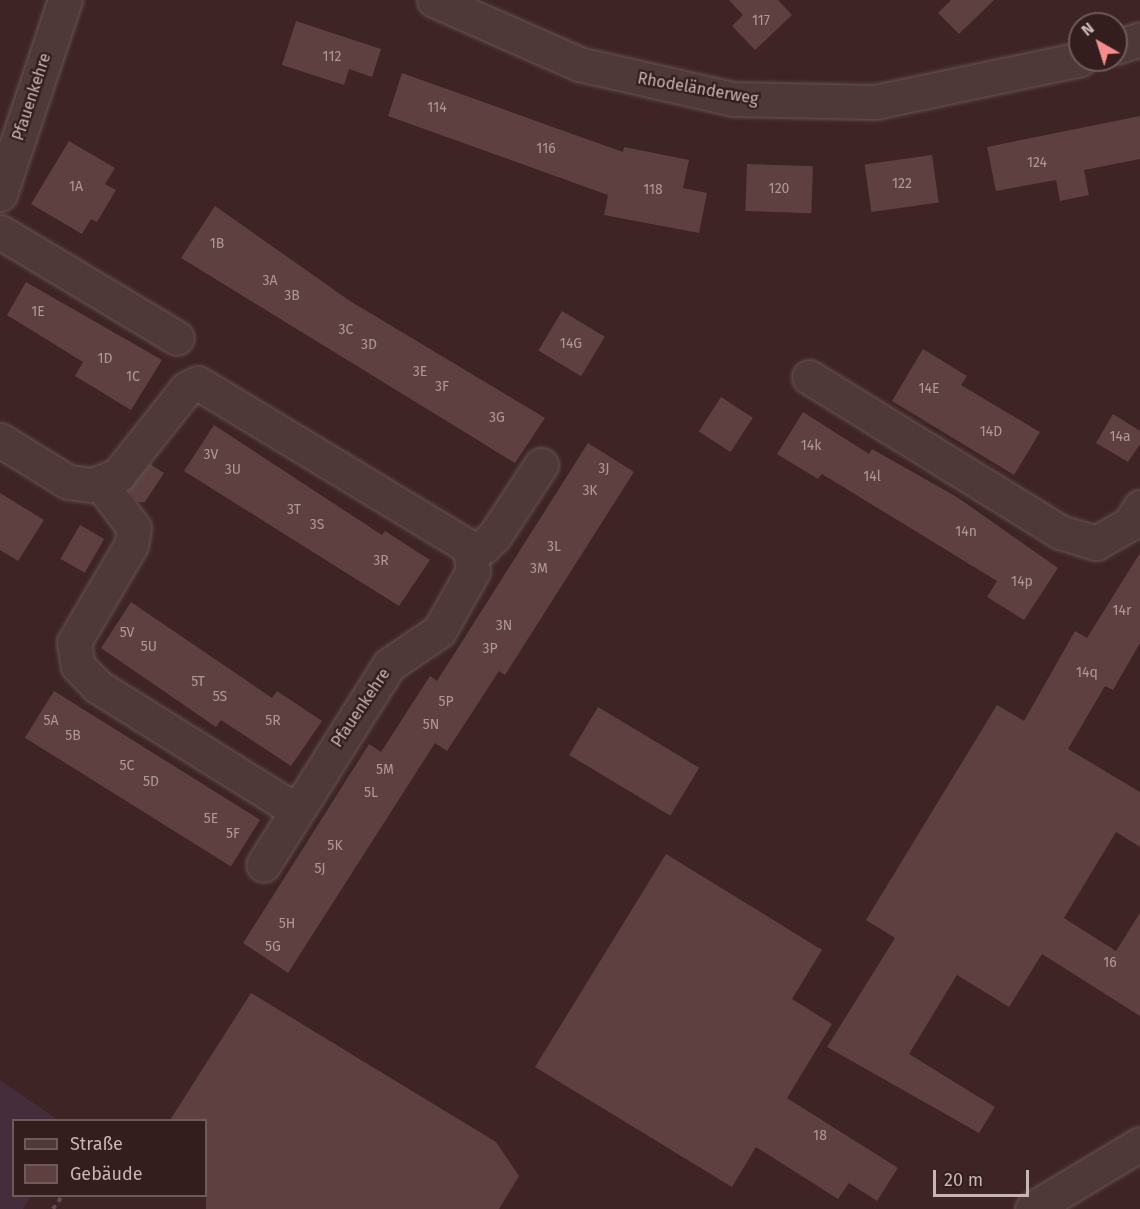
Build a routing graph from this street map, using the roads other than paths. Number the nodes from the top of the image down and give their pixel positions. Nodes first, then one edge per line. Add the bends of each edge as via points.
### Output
1 (65, 0) edge
2 (434, 0) edge
3 (1068, 62) edge
4 (0, 194) edge
5 (0, 232) edge
6 (177, 338) dead end
7 (808, 377) dead end
8 (0, 440) edge
9 (541, 465) dead end
10 (100, 483) junction
11 (1140, 507) edge
12 (470, 548) junction
13 (294, 809) junction
14 (263, 865) dead end
15 (1140, 1144) edge
16 (1032, 1209) edge

1 - 4 street, Pfauenkehre
2 - 3 street, Rhodeländerweg via 579,64 733,99 875,102
5 - 6 street
7 - 11 street via 1060,532 1096,543 1130,523
8 - 10 street via 68,482
9 - 12 street via 495,536 483,547
10 - 12 street via 118,475 186,389 198,383
10 - 13 street via 134,528 131,545 74,642 78,666 97,686
12 - 13 street, Pfauenkehre via 473,571 439,631 389,665
13 - 14 street, Pfauenkehre
15 - 16 street

